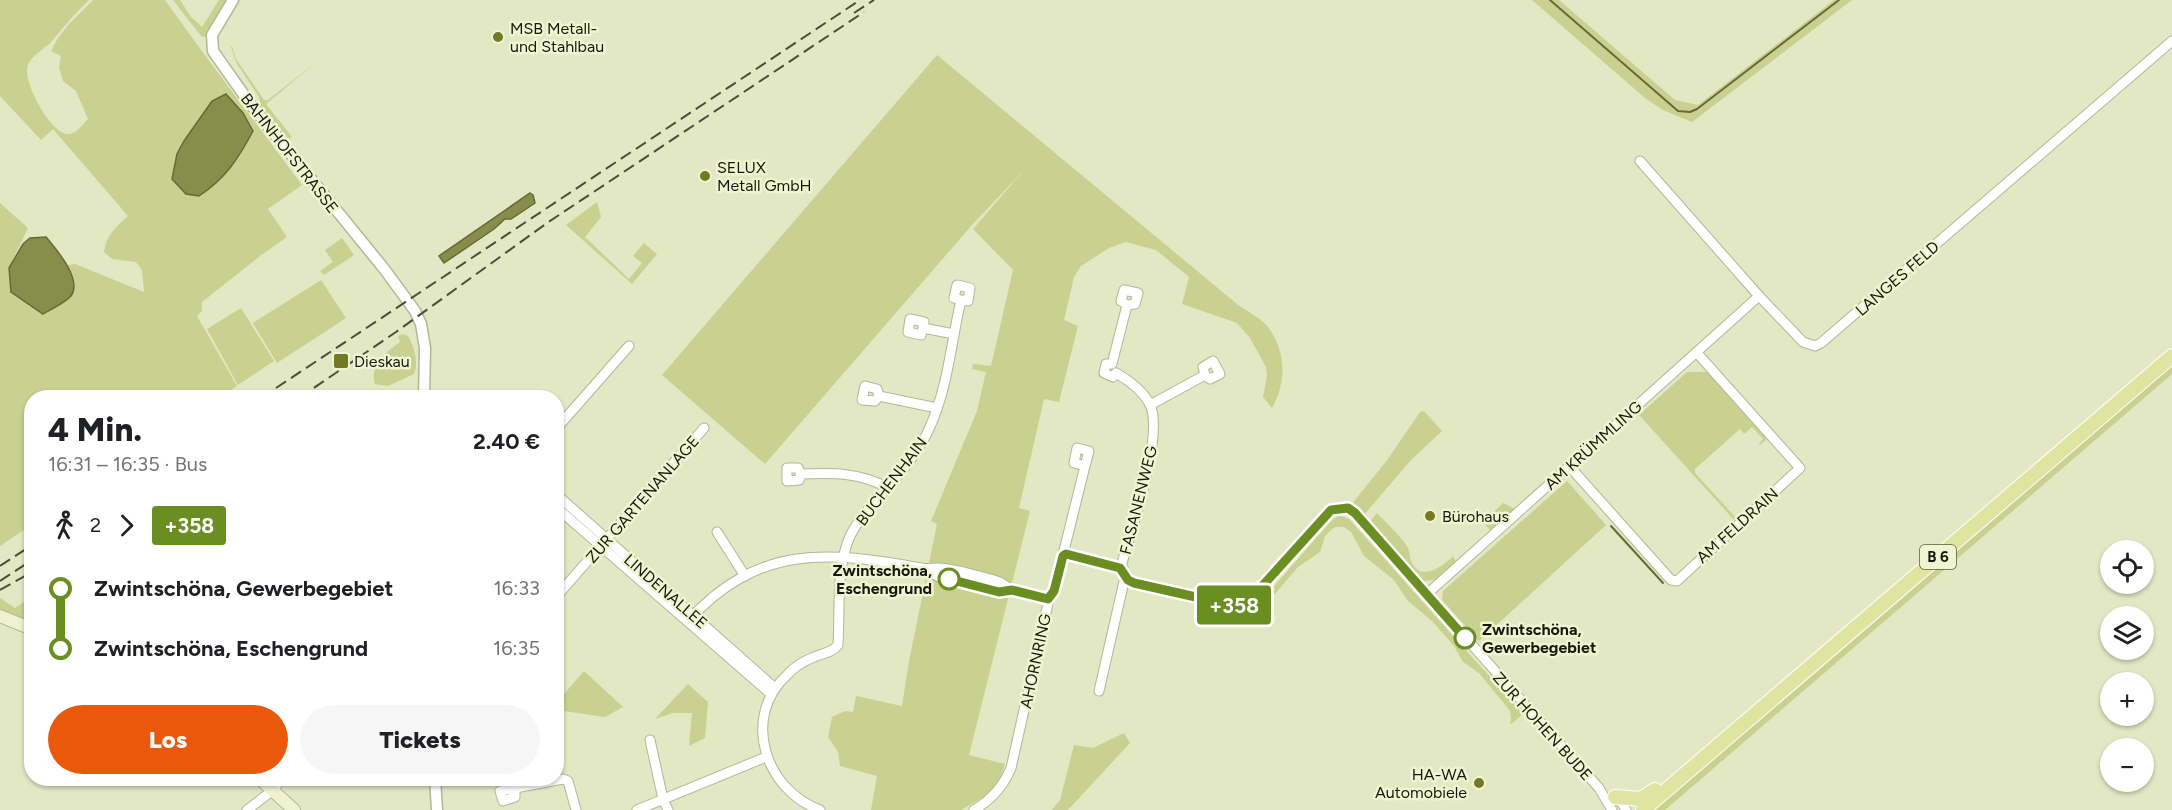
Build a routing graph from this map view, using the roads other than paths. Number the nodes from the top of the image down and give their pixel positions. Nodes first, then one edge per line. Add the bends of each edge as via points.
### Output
1 (232, 0) edge
2 (2172, 41) edge
3 (1640, 161) dead end
4 (1759, 296) junction
5 (961, 300) dead end
6 (1127, 306) dead end
7 (922, 328) dead end
8 (954, 333) junction
9 (629, 346) dead end
10 (1697, 353) junction
11 (2172, 356) edge
12 (1114, 368) junction
13 (1104, 373) dead end
14 (1205, 375) dead end
15 (424, 390) edge
16 (879, 396) dead end
17 (1150, 405) junction
18 (937, 408) junction
19 (564, 420) edge
20 (704, 428) dead end
21 (1085, 466) dead end
22 (1570, 467) junction
23 (801, 474) dead end
24 (888, 488) junction
25 (564, 502) edge
26 (564, 513) edge
27 (717, 532) dead end
28 (604, 542) junction
29 (843, 556) junction
30 (1063, 556) junction
31 (1124, 573) junction
32 (745, 576) junction
33 (564, 588) edge
34 (1427, 594) junction
35 (1048, 599) junction
36 (0, 616) edge
37 (691, 618) junction
38 (24, 626) edge
39 (773, 691) junction
40 (1099, 691) dead end
41 (650, 740) dead end
42 (766, 757) junction
43 (1704, 758) junction
44 (564, 779) edge
45 (268, 786) edge
46 (276, 786) edge
47 (436, 786) edge
48 (528, 786) edge
49 (515, 789) dead end
50 (273, 790) junction
51 (663, 799) junction
52 (1613, 804) edge
53 (806, 808) edge
54 (247, 810) edge
55 (294, 810) edge
56 (437, 810) edge
57 (576, 810) edge
58 (637, 810) edge
59 (668, 810) edge
60 (820, 810) edge
61 (974, 810) edge
62 (1626, 810) edge
63 (1643, 810) edge

1 - 15 street, BAHNHOFSTRASSE via 215,27 212,43 217,59 415,311 423,336
2 - 4 street, LANGES FELD via 1821,343 1815,346 1803,342
3 - 4 street, LANGES FELD
4 - 10 street, AM KRÜMMLING
5 - 8 street, BUCHENHAIN
6 - 12 street
7 - 8 street
8 - 18 street, BUCHENHAIN
9 - 19 street
10 - 22 street, AM KRÜMMLING
10 - 22 street, AM FELDRAIN via 1800,468 1677,580 1671,580
11 - 43 main road, B 6
12 - 13 street via 1113,377
12 - 17 street via 1140,389
14 - 17 street
16 - 18 street
17 - 31 street, FASANENWEG via 1155,422 1154,445 1122,563
18 - 24 street, BUCHENHAIN via 920,446
20 - 28 street, ZUR GARTENANLAGE
21 - 30 street, AHORNRING
22 - 34 street, AM KRÜMMLING
23 - 24 street via 856,475
24 - 29 street, BUCHENHAIN via 862,518
25 - 28 street, LINDENALLEE
26 - 28 street, LINDENALLEE
27 - 32 street
28 - 33 street, ZUR GARTENANLAGE
28 - 37 street, LINDENALLEE
29 - 32 street via 794,559
29 - 35 street via 940,568 1000,582 1012,590
29 - 39 street via 838,645 799,664
30 - 31 street via 1118,567
30 - 35 street, AHORNRING via 1054,591
31 - 34 street, ZUR HOHEN BUDE via 1134,583 1240,607 1323,517 1331,510 1348,508
31 - 40 street, FASANENWEG
32 - 37 street via 710,599
34 - 52 street, ZUR HOHEN BUDE
35 - 61 street, AHORNRING via 1011,768 998,790
36 - 38 main road
37 - 39 street, LINDENALLEE
39 - 42 street via 763,721
41 - 51 street
42 - 51 street
42 - 53 street via 783,786
43 - 52 main road via 1683,768 1641,799
43 - 63 main road, B 6
44 - 57 street
45 - 50 main road
46 - 50 street
47 - 56 street
48 - 49 street
50 - 54 street
50 - 55 main road
51 - 58 street
51 - 59 street
52 - 62 street, ZUR HOHEN BUDE via 1622,803
53 - 60 street

